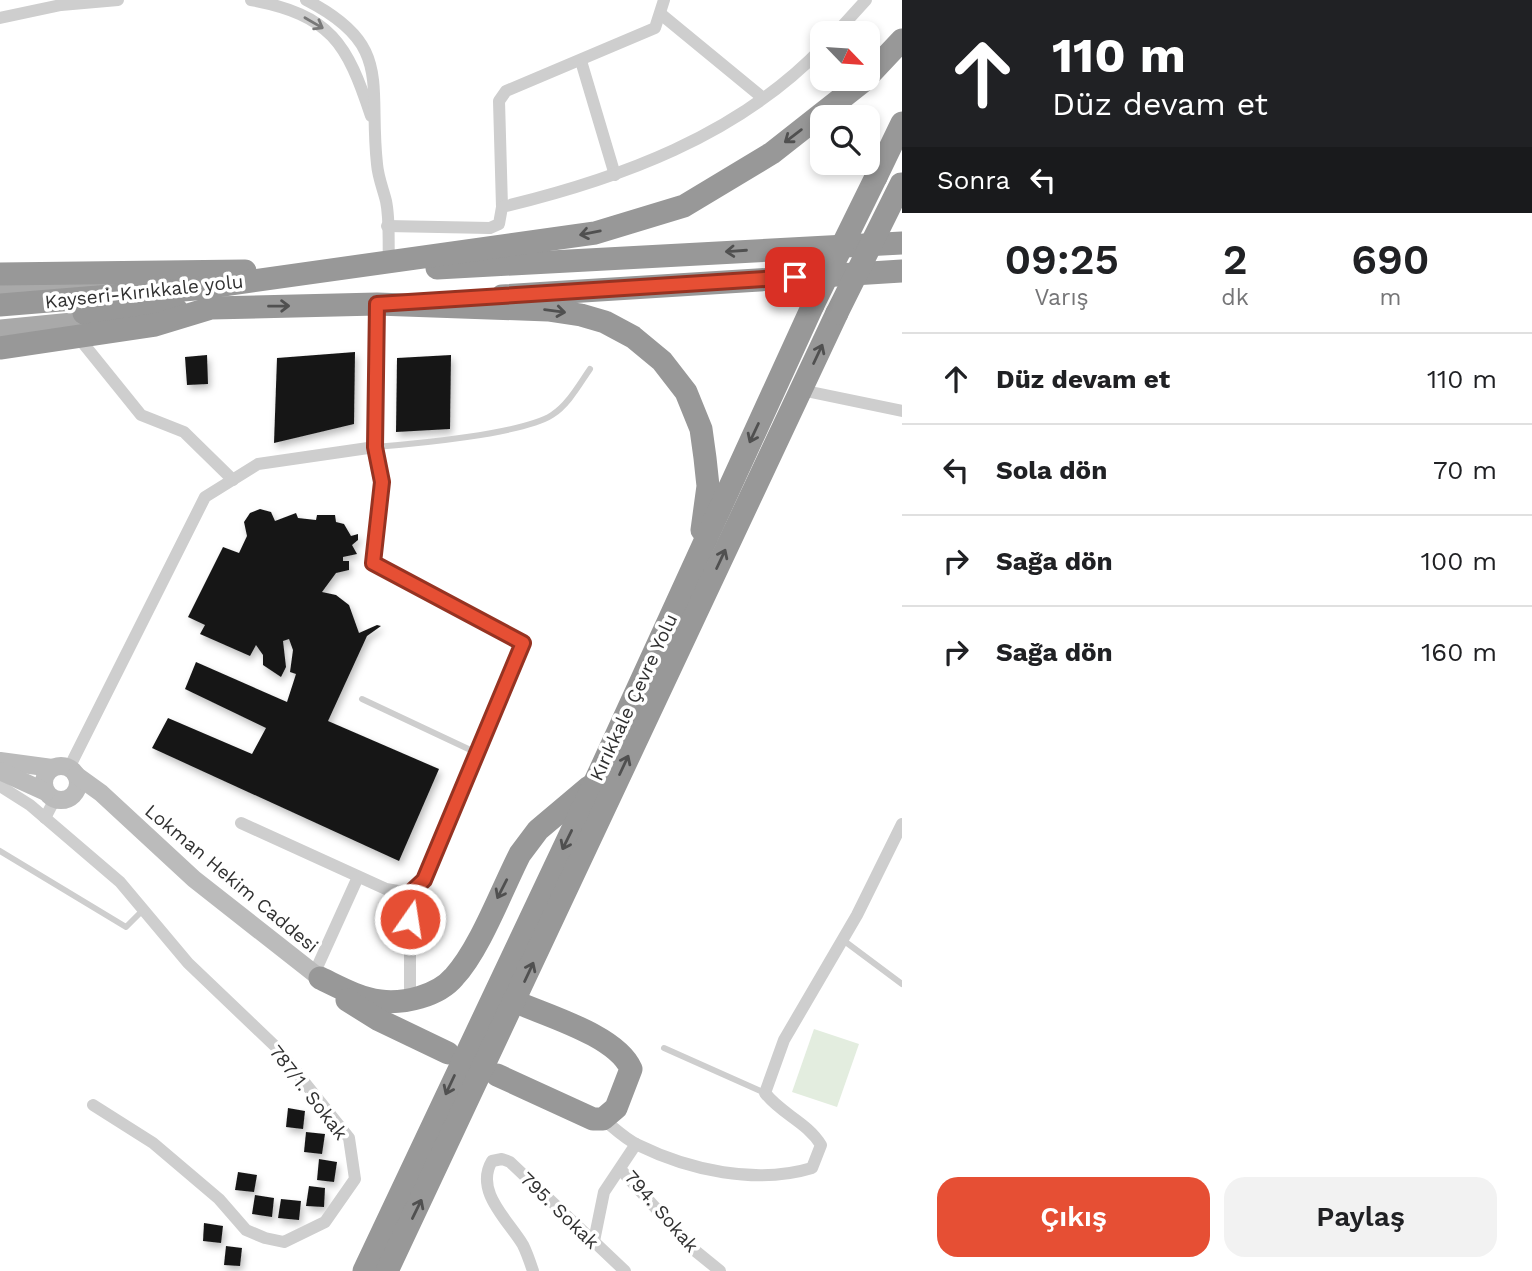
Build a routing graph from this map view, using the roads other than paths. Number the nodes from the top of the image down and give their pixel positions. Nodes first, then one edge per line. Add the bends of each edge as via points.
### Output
1 (118, 0) edge
2 (251, 0) edge
3 (306, 0) edge
4 (664, 0) edge
5 (866, 0) edge
6 (61, 2) edge
7 (662, 15) junction
8 (0, 18) edge
9 (847, 21) edge
10 (902, 40) edge
11 (581, 61) junction
12 (810, 61) edge
13 (880, 64) edge
14 (851, 91) edge
15 (763, 98) junction
16 (902, 122) edge
17 (373, 123) junction
18 (615, 175) junction
19 (901, 183) edge
20 (502, 207) junction
21 (387, 226) junction
22 (902, 243) edge
23 (389, 261) junction
24 (226, 270) junction
25 (902, 271) edge
26 (0, 274) edge
27 (287, 274) junction
28 (0, 290) edge
29 (377, 304) junction
30 (0, 305) edge
31 (211, 308) junction
32 (0, 318) edge
33 (0, 329) edge
34 (78, 337) junction
35 (0, 348) edge
36 (590, 369) dead end
37 (801, 390) junction
38 (902, 411) edge
39 (375, 447) junction
40 (233, 480) junction
41 (697, 558) junction
42 (373, 563) joint
43 (362, 699) dead end
44 (479, 754) junction
45 (0, 761) edge
46 (66, 770) junction
47 (1, 782) edge
48 (594, 783) junction
49 (74, 795) junction
50 (50, 796) junction
51 (117, 810) junction
52 (45, 818) junction
53 (241, 823) dead end
54 (902, 824) edge
55 (0, 851) edge
56 (359, 877) junction
57 (410, 893) junction
58 (145, 908) junction
59 (843, 940) junction
60 (317, 976) junction
61 (902, 984) edge
62 (410, 998) junction
63 (516, 1002) junction
64 (413, 1037) junction
65 (664, 1048) dead end
66 (448, 1054) dead end
67 (497, 1075) dead end
68 (765, 1093) junction
69 (93, 1105) dead end
70 (603, 1119) junction
71 (636, 1144) junction
72 (621, 1170) junction
73 (594, 1241) junction
74 (622, 1270) edge
75 (364, 1271) edge
76 (387, 1271) edge
77 (533, 1271) edge
78 (720, 1271) edge

1 - 6 street
2 -> 17 street via 296,13 342,44
3 - 17 street via 337,15 372,61
4 - 7 street
5 - 9 street
6 - 8 street
7 - 11 street via 655,28
7 - 15 street
10 - 13 highway
11 - 18 street
11 - 20 street via 506,91 499,101
12 - 15 street
14 -> 23 highway via 772,153 684,206 595,233
15 - 18 street via 739,116 651,163
16 -> 41 highway, Kırıkkale Çevre Yolu, bridge
17 - 21 street
18 - 20 street
37 -> 19 highway, Kırıkkale Çevre Yolu, bridge
20 - 21 street via 499,224 490,228
21 - 23 street
22 -> 27 highway
23 - 27 highway
24 - 26 highway
24 - 27 highway
24 - 28 main road
25 - 29 highway
27 - 30 highway, Kayseri-Kırıkkale yolu via 195,289
31 -> 29 highway
29 - 39 street
29 -> 41 highway via 581,315 623,330 649,349 676,376 701,429 708,486
31 - 32 highway, Kayseri-Kırıkkale yolu
31 - 33 main road
31 - 34 highway via 155,325
34 - 35 highway
34 - 40 street via 141,415 184,432
36 - 39 lane via 567,401 541,421
37 - 38 street
63 -> 37 highway, Kırıkkale Çevre Yolu
39 - 40 street via 258,464
39 - 42 street via 382,482
40 - 46 street via 205,497
41 - 48 highway, Kırıkkale Çevre Yolu
42 - 44 lane via 523,643
43 - 44 lane
44 - 57 street via 424,880
45 - 46 street
46 - 49 street via 78,785
46 - 50 street via 44,777
46 - 51 street, Lokman Hekim Caddesi
47 - 50 street
47 - 52 street, 787/1. Sokak
48 -> 62 highway via 538,830 520,853 453,979
48 -> 75 highway, Kırıkkale Çevre Yolu
49 - 50 street via 63,801
49 - 51 street
50 - 52 street
51 - 60 street, Lokman Hekim Caddesi via 194,879
52 - 58 street, 787/1. Sokak
53 - 56 street
54 - 59 street
55 - 58 lane via 126,928
56 - 57 street via 398,893
56 - 60 street
57 - 62 street
58 - 69 street, 787/1. Sokak via 188,963 276,1048 349,1138 355,1179 325,1222 284,1242 265,1238 246,1230 219,1199 153,1143
59 - 61 lane
59 - 68 street via 785,1040
60 - 62 highway via 361,997 396,1002
60 - 64 highway via 366,1013
62 - 64 highway via 407,1015
63 - 70 highway via 604,1041 626,1058 631,1069 627,1082 611,1115
76 -> 63 highway, Kırıkkale Çevre Yolu
64 - 66 highway
65 - 68 lane
67 - 70 highway
68 - 71 street via 774,1105 813,1131 821,1145 812,1168 793,1174 744,1174 692,1166
70 - 71 street
71 - 72 street, 794. Sokak
72 - 73 street via 604,1192
72 - 78 street, 794. Sokak via 693,1249
73 - 74 street, 795. Sokak
73 - 77 street, 795. Sokak via 510,1161 492,1161 485,1177 492,1199 524,1247

